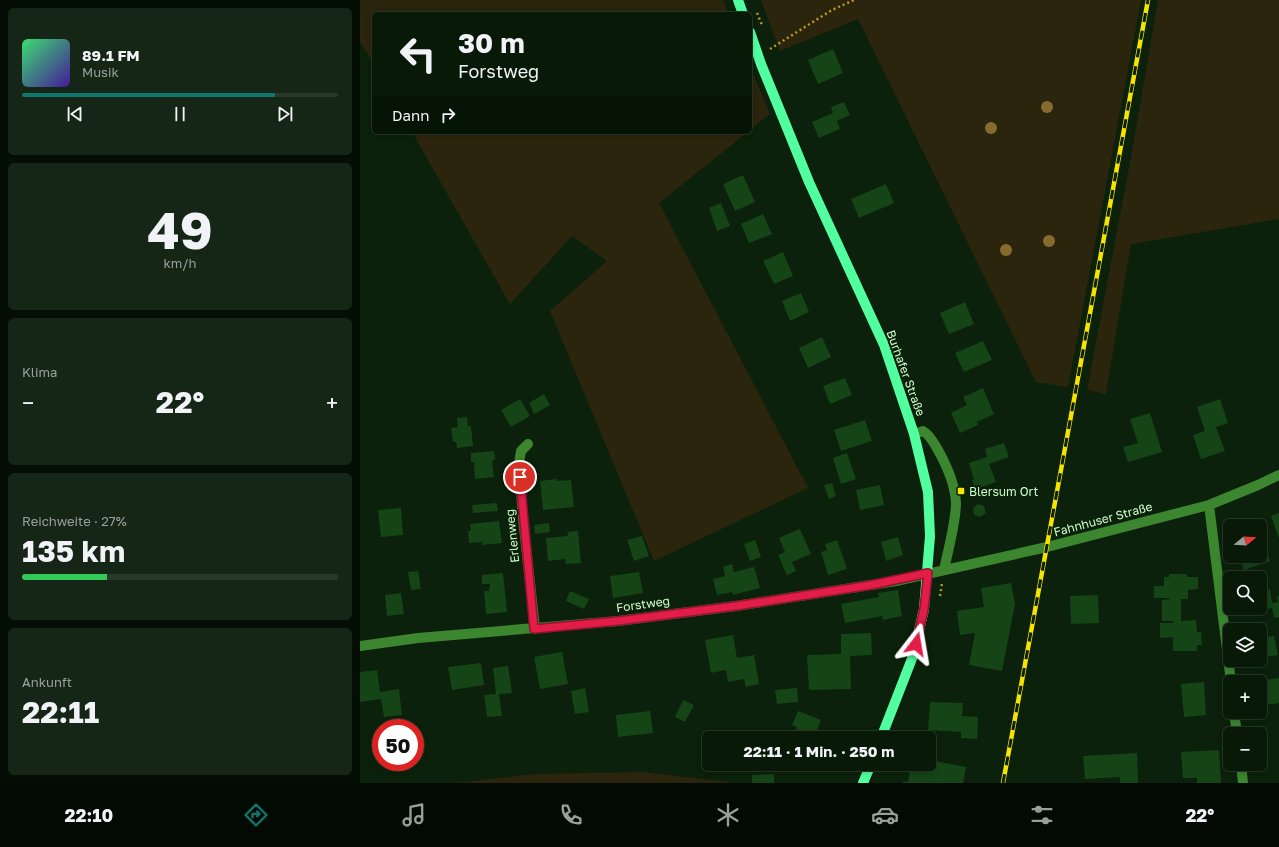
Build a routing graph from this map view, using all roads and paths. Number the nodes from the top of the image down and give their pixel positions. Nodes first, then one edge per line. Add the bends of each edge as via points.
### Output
1 (738, 0) edge
2 (854, 0) edge
3 (742, 12) edge
4 (752, 38) edge
5 (770, 49) dead end
6 (914, 434) junction
7 (528, 444) dead end
8 (1279, 475) edge
9 (1208, 505) junction
10 (944, 570) junction
11 (928, 573) junction
12 (534, 629) junction
13 (360, 646) edge
14 (1230, 675) edge
15 (884, 731) edge
16 (868, 771) edge
17 (1242, 771) edge
18 (863, 783) edge
19 (1243, 783) edge

1 - 3 main road
2 - 5 path via 832,10
4 - 6 main road, Burhafer Straße via 809,182 884,345
6 - 10 street via 923,431 928,434 951,477 956,503
6 - 11 main road, Burhafer Straße via 928,492
7 - 12 street, Erlenweg via 521,451 519,463
8 - 9 street, Fahnhuser Straße
9 - 10 street, Fahnhuser Straße via 1047,547
9 - 14 street
10 - 11 street, Fahnhuser Straße
11 - 12 street, Forstweg via 871,585 736,606
11 - 15 main road, Burhafer Straße via 924,609 913,656
12 - 13 street, Forstweg via 418,638
16 - 18 main road
17 - 19 street

